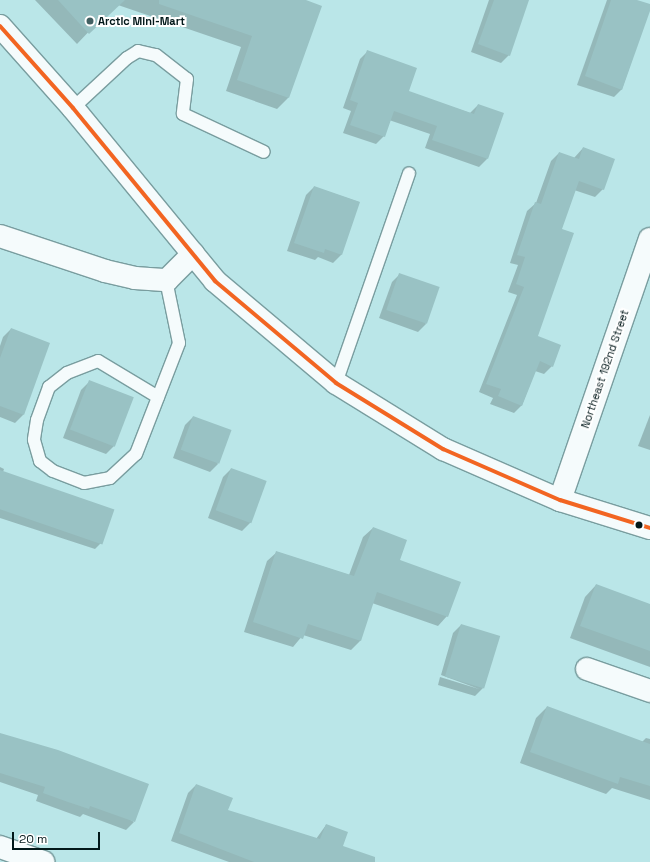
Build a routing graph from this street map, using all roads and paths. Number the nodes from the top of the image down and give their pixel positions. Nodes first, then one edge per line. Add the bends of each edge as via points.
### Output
1 (0, 26) edge
2 (73, 108) junction
3 (264, 152) dead end
4 (409, 174) dead end
5 (0, 236) edge
6 (650, 239) edge
7 (193, 254) junction
8 (166, 280) junction
9 (336, 383) junction
10 (158, 397) junction
11 (560, 500) junction
12 (650, 528) edge
13 (587, 668) dead end
14 (650, 691) edge
15 (0, 848) edge
16 (43, 862) edge

1 - 2 main road
2 - 3 lane via 127,58 138,51 156,55 187,79 183,114
2 - 7 main road
4 - 9 lane
5 - 8 main road via 105,271 136,278
6 - 11 main road, Northeast 192nd Street
7 - 8 main road
7 - 9 main road via 216,281
8 - 10 lane via 179,343
9 - 11 main road via 443,449
10 - 10 lane via 136,454 110,478 84,484 53,471 40,461 34,440 37,420 49,388 67,373 98,361
11 - 12 main road
13 - 14 main road
15 - 16 main road

